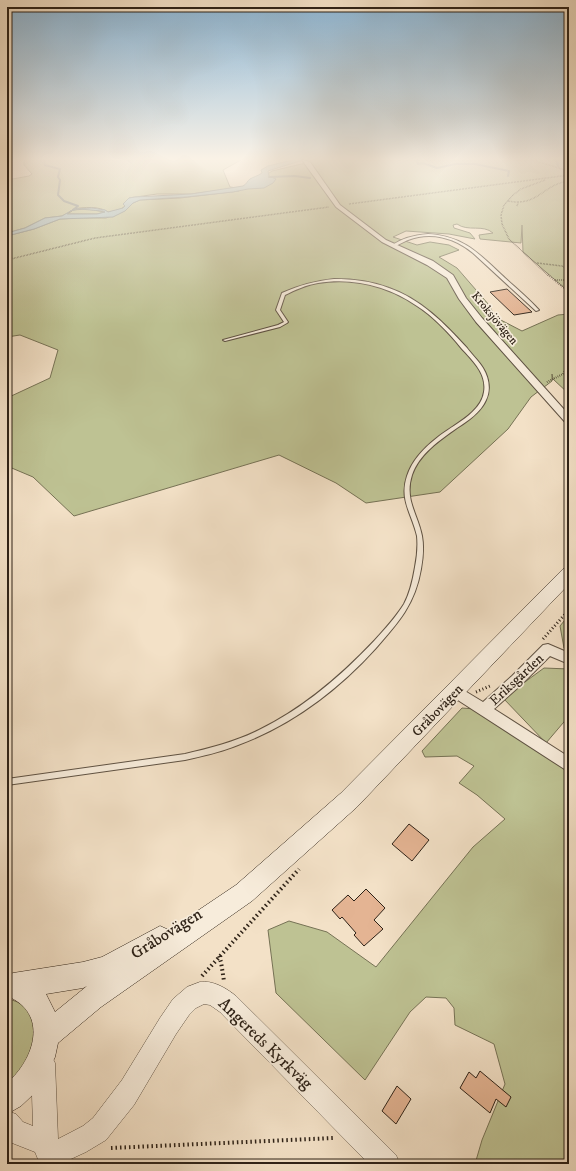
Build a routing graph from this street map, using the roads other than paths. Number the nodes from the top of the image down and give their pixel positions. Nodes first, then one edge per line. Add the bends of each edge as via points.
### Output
1 (349, 215) edge
2 (393, 246) junction
3 (537, 310) dead end
4 (225, 340) dead end
5 (569, 421) edge
6 (569, 573) edge
7 (569, 659) edge
8 (455, 691) junction
9 (484, 709) junction
10 (569, 765) edge
11 (7, 782) edge
12 (301, 842) junction
13 (11, 985) edge
14 (44, 1046) junction
15 (7, 1100) edge
16 (10, 1130) edge
17 (48, 1154) edge
18 (387, 1164) edge

1 - 2 street, Kroksjövägen via 375,236
2 - 3 lane via 402,240 419,236 437,236 453,240 474,252
2 - 5 street, Kroksjövägen via 430,263 450,278 480,320
4 - 11 lane via 286,322 278,310 284,294 291,289 329,280 355,280 394,292 418,305 443,327 481,368 485,374 487,394 481,406 468,419 439,438 415,464 409,480 408,503 416,521 420,540 417,578 410,598 401,613 345,676 306,706 262,732 231,746 186,757
6 - 8 main road, Gråbovägen
7 - 9 street, Eriksgården via 548,649
8 - 9 street, Eriksgården
8 - 12 main road, Gråbovägen via 349,800
9 - 10 street, Eriksgården
12 - 13 main road, Gråbovägen via 161,938 108,968 84,975
12 - 14 main road, Gråbovägen via 244,893 92,998
13 - 14 main road via 31,994 42,1009 46,1022
14 - 15 main road via 36,1069 28,1082
14 - 17 street
16 - 17 street
17 - 18 street, Angereds Kyrkväg via 72,1146 101,1128 125,1098 181,1007 187,1000 203,993 217,995 228,1004

